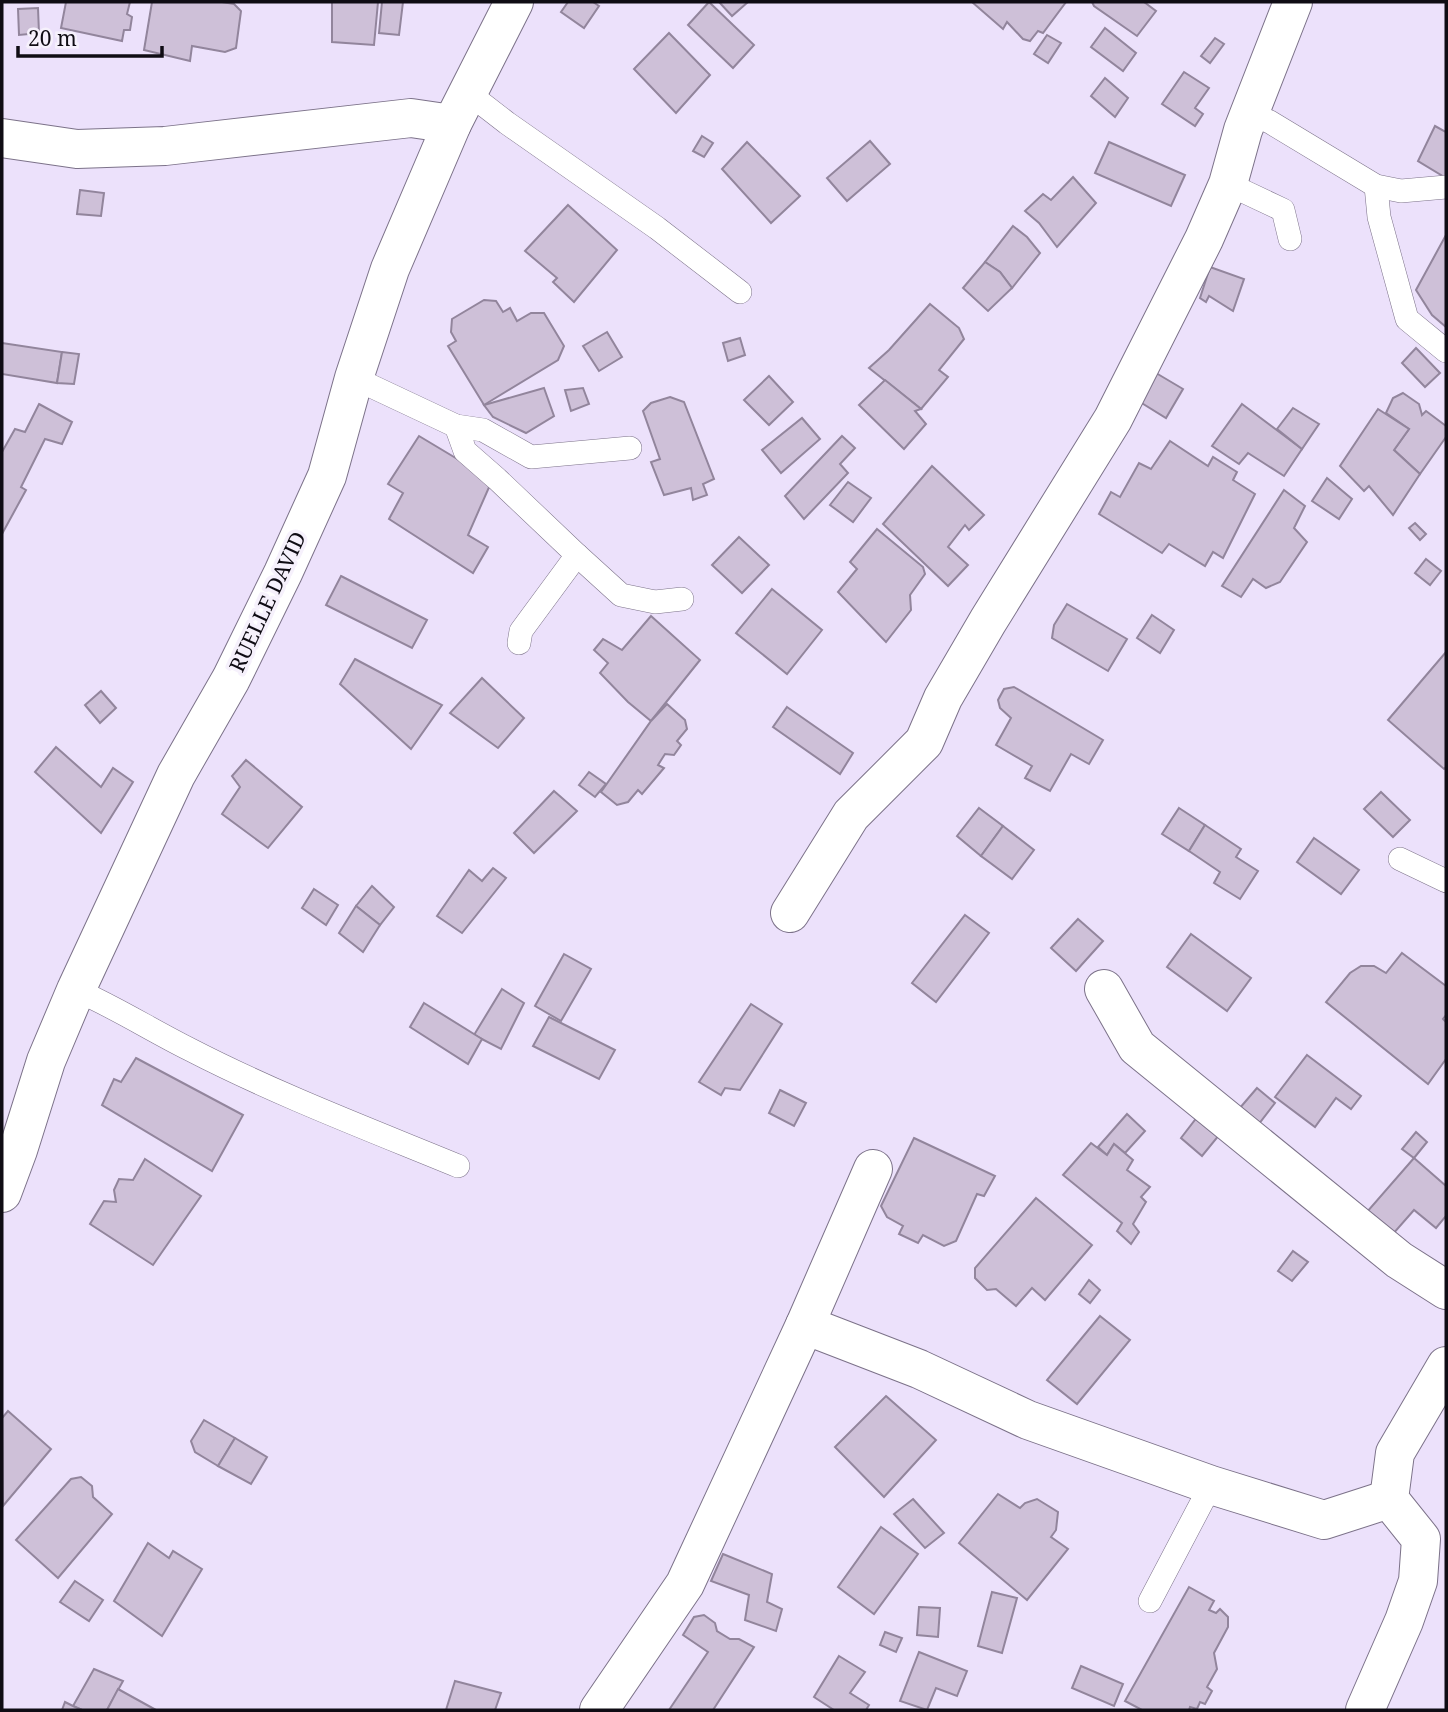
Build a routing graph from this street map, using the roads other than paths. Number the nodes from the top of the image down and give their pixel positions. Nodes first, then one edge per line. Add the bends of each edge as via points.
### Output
1 (513, 2) edge
2 (1293, 2) edge
3 (460, 108) junction
4 (1250, 113) junction
5 (2, 138) edge
6 (1228, 184) junction
7 (1376, 186) junction
8 (1446, 187) edge
9 (1290, 239) dead end
10 (740, 292) dead end
11 (1446, 351) edge
12 (354, 378) junction
13 (456, 426) junction
14 (630, 449) dead end
15 (577, 555) junction
16 (682, 599) dead end
17 (519, 643) dead end
18 (1400, 859) dead end
19 (1446, 881) edge
20 (790, 913) dead end
21 (1104, 989) dead end
22 (76, 990) junction
23 (458, 1167) dead end
24 (873, 1169) dead end
25 (2, 1193) edge
26 (1446, 1290) edge
27 (805, 1325) junction
28 (1446, 1366) edge
29 (1211, 1485) junction
30 (1388, 1499) junction
31 (1434, 1540) edge
32 (1150, 1601) dead end
33 (599, 1710) edge
34 (1366, 1710) edge

1 - 3 street, RUELLE DAVID
2 - 4 street
3 - 5 street via 411,118 165,146 77,149
3 - 10 lane via 506,122
3 - 12 street, RUELLE DAVID via 390,269
4 - 6 street
4 - 7 lane
6 - 9 lane via 1283,210
6 - 20 street via 1113,419 943,698 924,742 851,815
7 - 8 lane via 1401,191
7 - 11 lane via 1379,217 1407,319
12 - 13 lane
12 - 22 street, RUELLE DAVID via 327,476 283,573 231,679 176,775
13 - 14 lane via 483,430 531,457
13 - 15 lane via 465,451
15 - 16 lane via 621,595 655,602
15 - 17 lane via 521,631
18 - 19 lane
21 - 26 street via 1137,1046 1399,1260
22 - 23 lane via 289,1097
22 - 25 street, RUELLE DAVID via 46,1061
24 - 27 street
27 - 29 street via 919,1369 1028,1420
27 - 33 street via 685,1584
28 - 30 street via 1395,1453
29 - 30 street via 1324,1520
29 - 32 lane
30 - 31 street
31 - 34 street

